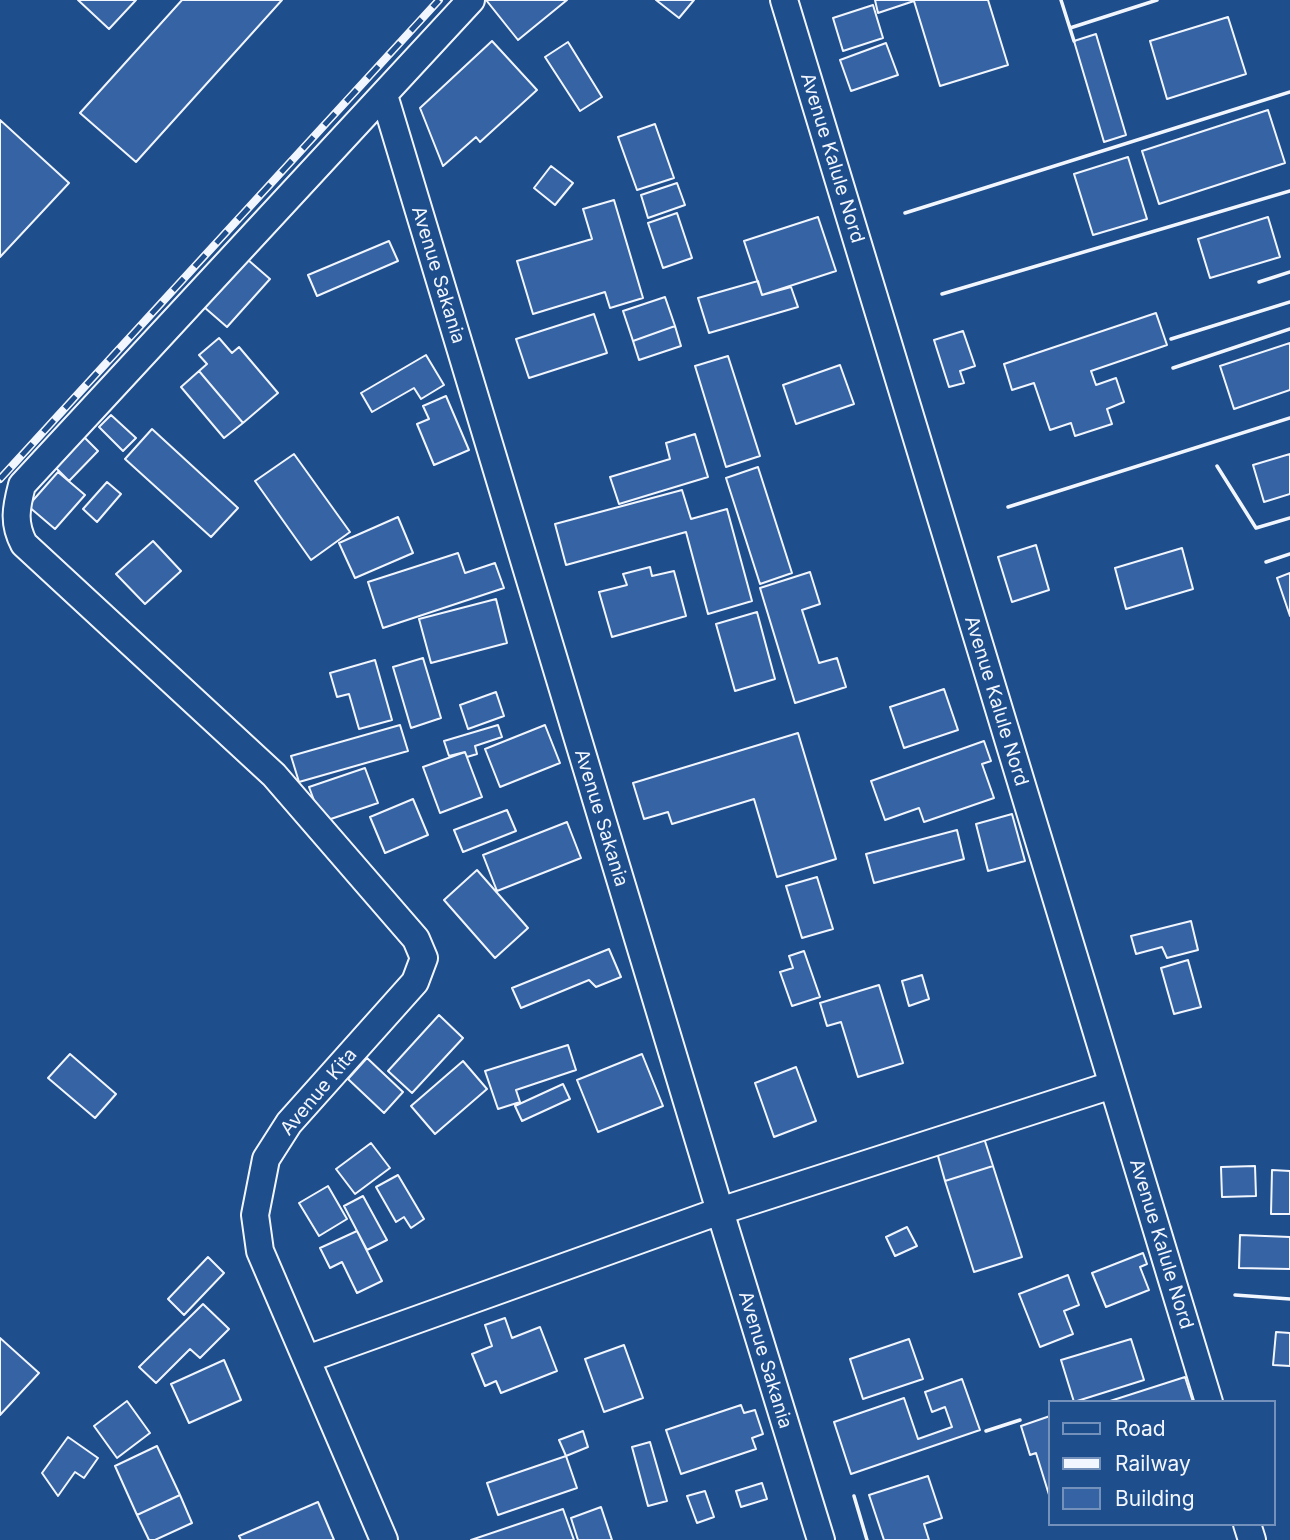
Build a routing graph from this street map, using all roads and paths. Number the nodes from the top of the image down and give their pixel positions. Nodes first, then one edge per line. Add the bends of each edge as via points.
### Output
1 (471, 0) edge
2 (784, 0) edge
3 (384, 95) junction
4 (1112, 1085) junction
5 (720, 1211) junction
6 (307, 1359) junction
7 (1208, 1400) edge
8 (384, 1540) edge
9 (821, 1540) edge

1 - 3 street, Avenue Kita
2 - 4 street, Avenue Kalule Nord
3 - 5 street, Avenue Sakania
3 - 6 street, Avenue Kita via 22,485 15,512 24,544 274,775 416,939 424,958 415,982 289,1123 266,1158 255,1215 260,1251
4 - 5 street
4 - 7 street, Avenue Kalule Nord
5 - 6 street
5 - 9 street, Avenue Sakania
6 - 8 street, Avenue Kita

